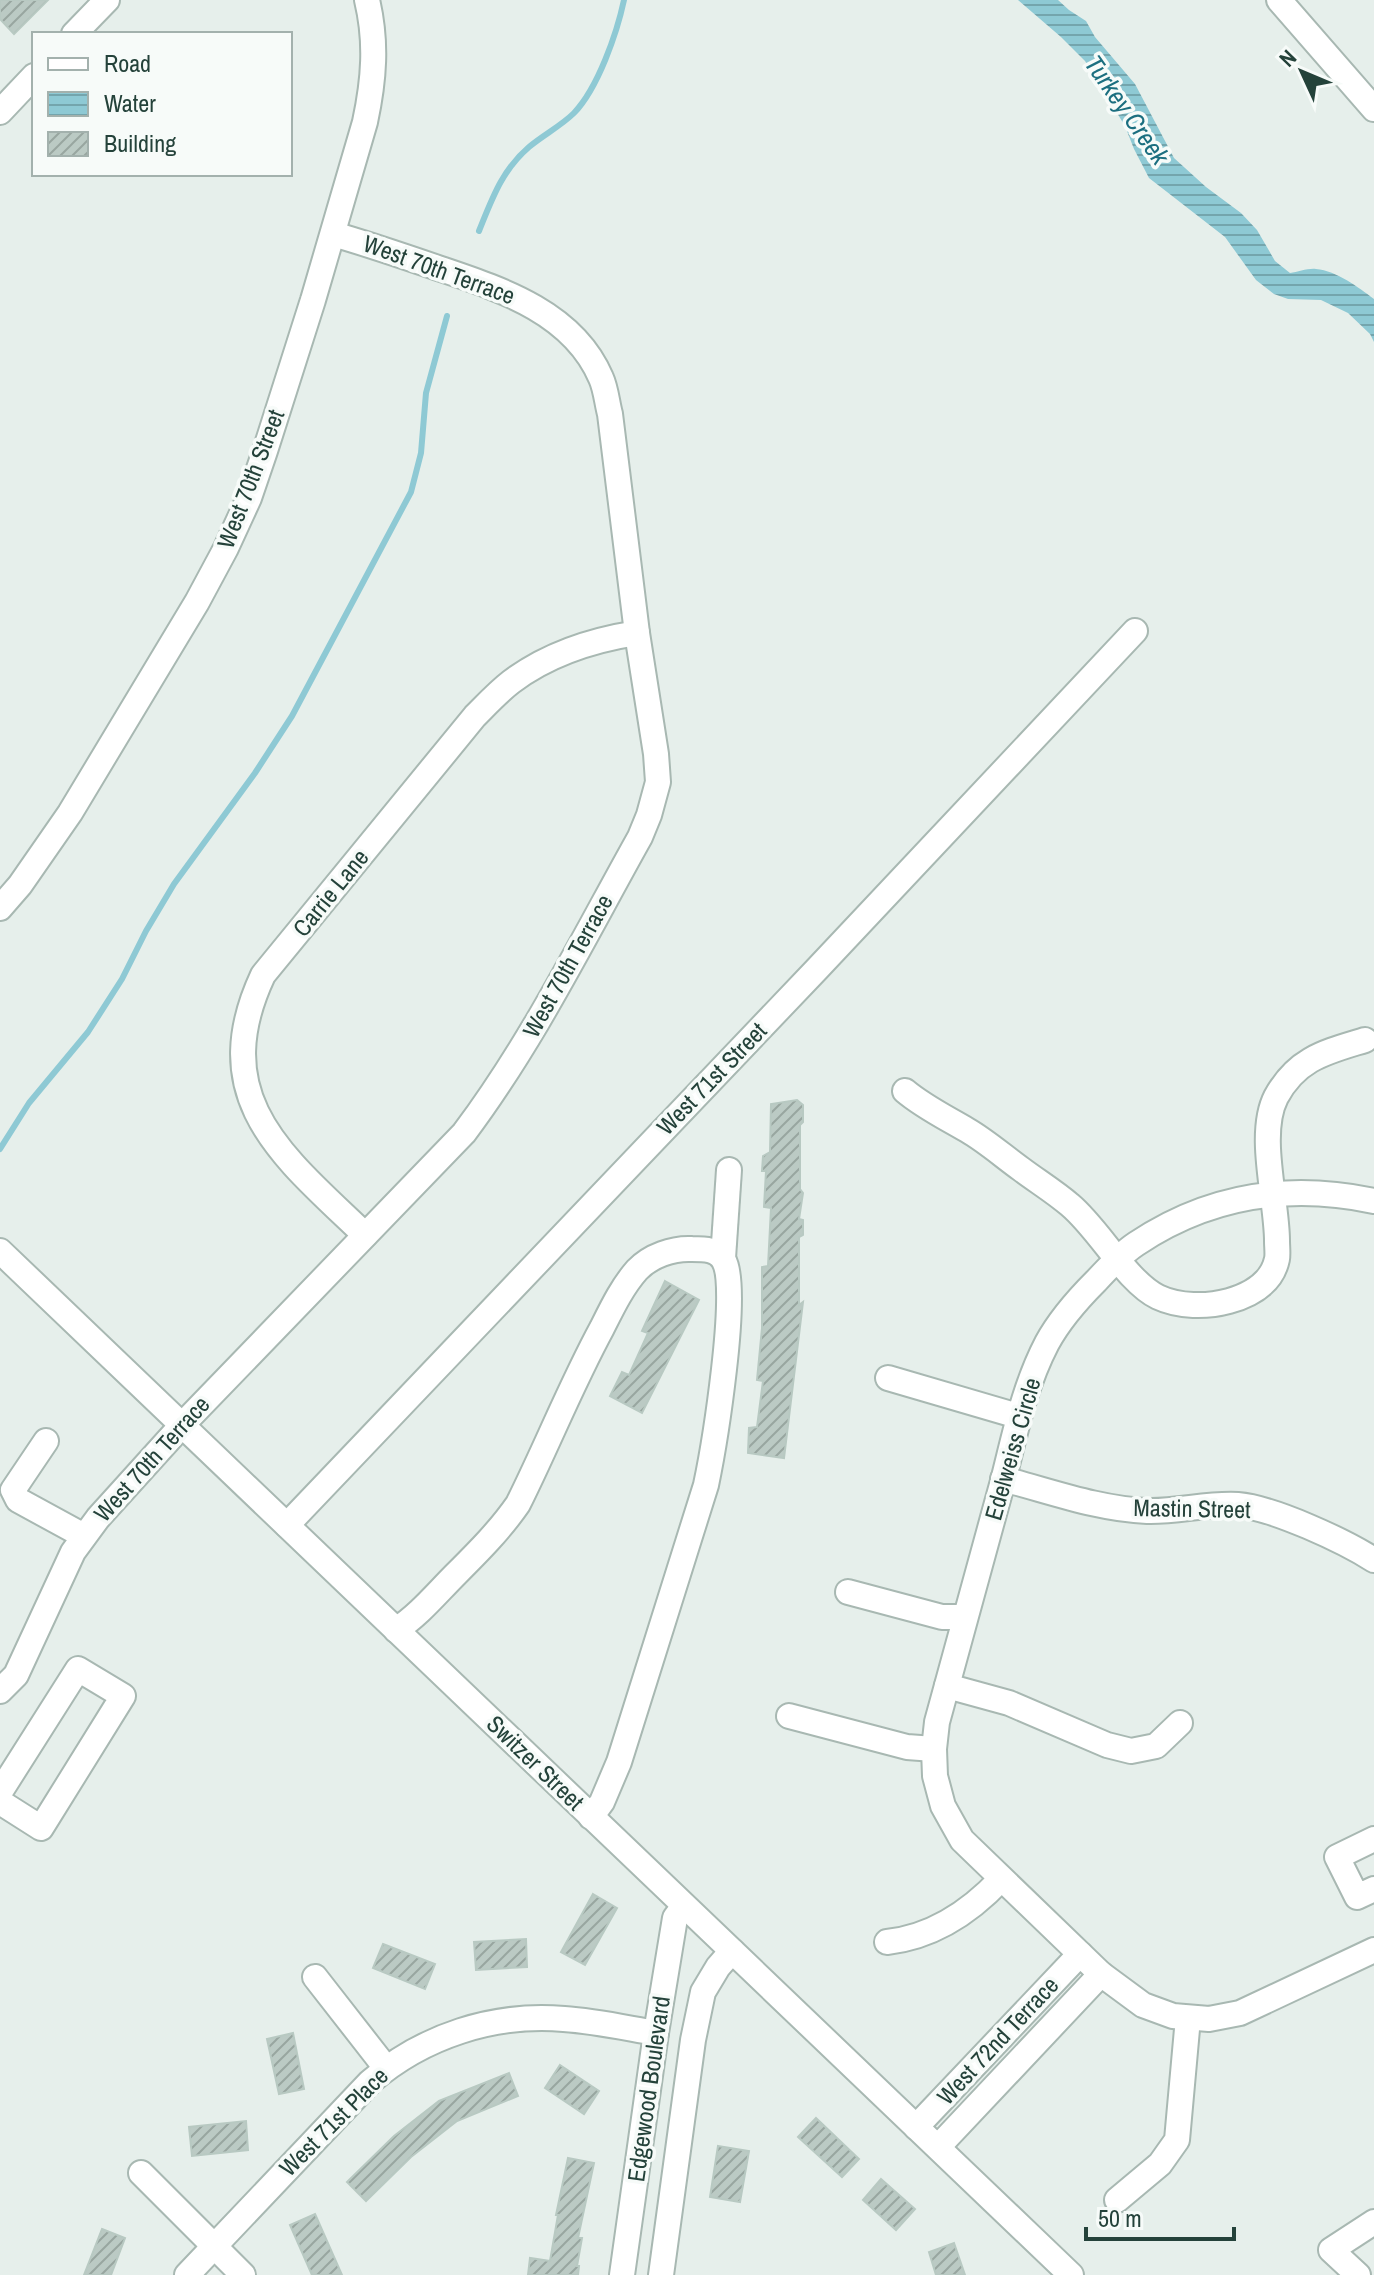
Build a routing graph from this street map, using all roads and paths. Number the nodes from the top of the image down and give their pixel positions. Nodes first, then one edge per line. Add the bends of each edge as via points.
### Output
1 (107, 0) edge
2 (367, 0) edge
3 (1279, 0) edge
4 (76, 32) edge
5 (32, 78) edge
6 (1374, 109) edge
7 (0, 112) edge
8 (333, 234) junction
9 (1135, 631) dead end
10 (637, 633) junction
11 (0, 908) edge
12 (1365, 1040) dead end
13 (905, 1091) dead end
14 (729, 1170) dead end
15 (1273, 1194) junction
16 (1374, 1201) edge
17 (365, 1235) junction
18 (0, 1251) edge
19 (723, 1258) junction
20 (1118, 1258) junction
21 (888, 1378) dead end
22 (1018, 1416) junction
23 (183, 1424) junction
24 (46, 1441) dead end
25 (1003, 1479) junction
26 (287, 1525) junction
27 (84, 1536) junction
28 (1374, 1560) edge
29 (848, 1592) dead end
30 (965, 1617) junction
31 (396, 1630) junction
32 (947, 1686) junction
33 (0, 1691) edge
34 (789, 1716) dead end
35 (1180, 1723) dead end
36 (934, 1749) junction
37 (4, 1777) edge
38 (0, 1802) edge
39 (591, 1817) junction
40 (1374, 1839) edge
41 (1001, 1879) junction
42 (1374, 1889) edge
43 (684, 1906) junction
44 (887, 1942) dead end
45 (732, 1951) junction
46 (1080, 1954) junction
47 (1371, 1960) edge
48 (1101, 1974) junction
49 (315, 1977) dead end
50 (1188, 2018) junction
51 (656, 2033) junction
52 (386, 2068) junction
53 (916, 2127) junction
54 (938, 2147) junction
55 (141, 2173) dead end
56 (1117, 2200) dead end
57 (1374, 2222) edge
58 (213, 2247) junction
59 (187, 2275) edge
60 (243, 2275) edge
61 (622, 2275) edge
62 (661, 2275) edge
63 (1071, 2275) edge
64 (1358, 2275) edge

1 - 4 street
2 - 8 street, West 70th Street via 375,51 371,95
3 - 6 street
5 - 7 street
8 - 10 street, West 70th Terrace via 527,302 556,321 583,349 602,379 610,414
8 - 11 street, West 70th Street via 249,498 226,548 70,813
9 - 26 street, West 71st Street
10 - 17 street, West 70th Terrace via 658,782 640,837 487,1102 464,1133
10 - 17 street, Carrie Lane via 565,651 508,684 475,716 263,975 249,1011 243,1051 254,1108 293,1166
12 - 15 street via 1297,1068 1275,1098 1268,1127
13 - 20 street via 1071,1205
14 - 19 street
15 - 16 street, Edelweiss Circle via 1310,1192
15 - 20 street, Edelweiss Circle via 1185,1216
15 - 20 street via 1277,1259 1269,1277 1250,1295 1196,1305 1173,1303 1133,1277
17 - 23 street, West 70th Terrace
18 - 23 street, Switzer Street
19 - 31 street via 712,1250 686,1248 658,1255 638,1269 590,1349 518,1504 487,1542
19 - 39 street via 728,1324 706,1485 619,1762
20 - 22 street, Edelweiss Circle via 1069,1308 1048,1341
21 - 22 street
22 - 25 street, Edelweiss Circle
23 - 26 street, Switzer Street
23 - 27 street, West 70th Terrace
24 - 27 street via 13,1490 18,1500
25 - 28 street, Mastin Street via 1110,1507 1257,1508
25 - 30 street, Edelweiss Circle
26 - 31 street, Switzer Street
27 - 33 street, West 70th Terrace via 16,1675
29 - 30 street via 942,1617
30 - 32 street, Edelweiss Circle
31 - 39 street, Switzer Street
32 - 35 street via 1009,1703 1131,1751 1156,1746
32 - 36 street, Edelweiss Circle
34 - 36 street via 907,1747
36 - 41 street, Edelweiss Circle via 935,1776 951,1824
37 - 38 street via 78,1669 123,1696 41,1828
39 - 43 street, Switzer Street
40 - 42 street via 1337,1857 1357,1897
41 - 44 street via 961,1916
41 - 46 street, Edelweiss Circle
43 - 45 street, Switzer Street
43 - 51 street, Edgewood Boulevard via 675,1918
45 - 53 street, Switzer Street
45 - 62 street, Edgewood Boulevard via 703,1992
46 - 48 street, Edelweiss Circle
46 - 53 street, West 72nd Terrace
47 - 50 street, Edelweiss Circle via 1240,2013
48 - 50 street, Edelweiss Circle via 1143,2005
48 - 54 street, West 72nd Terrace
49 - 52 street
50 - 56 street via 1177,2140 1160,2164
51 - 52 street, West 71st Place via 566,2019 513,2019 452,2034
51 - 61 street, Edgewood Boulevard
52 - 58 street, West 71st Place
53 - 54 street, Switzer Street
54 - 63 street, Switzer Street
55 - 58 street
57 - 64 street via 1331,2250
58 - 59 street, West 71st Place
58 - 60 street

